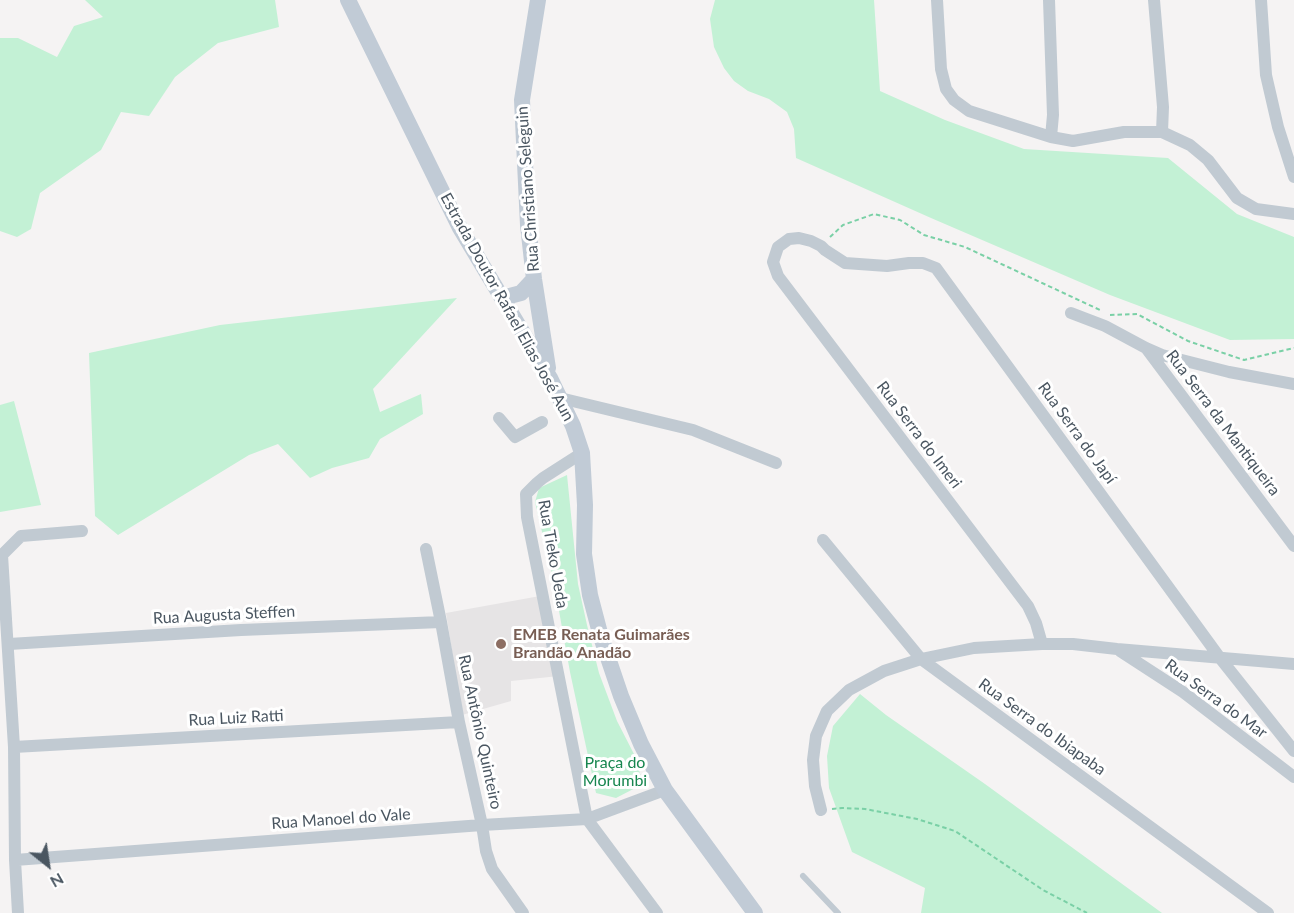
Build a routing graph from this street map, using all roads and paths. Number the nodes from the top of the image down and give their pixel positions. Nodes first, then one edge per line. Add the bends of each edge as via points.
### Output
1 (348, 0) edge
2 (937, 0) edge
3 (1049, 0) edge
4 (1154, 0) edge
5 (1261, 0) edge
6 (539, 3) edge
7 (1162, 132) junction
8 (1052, 137) junction
9 (1294, 177) edge
10 (1294, 214) edge
11 (821, 246) junction
12 (778, 247) joint
13 (534, 279) junction
14 (502, 298) junction
15 (1071, 313) dead end
16 (1146, 348) junction
17 (1294, 348) edge
18 (550, 378) junction
19 (1294, 384) edge
20 (560, 398) junction
21 (499, 418) dead end
22 (542, 422) dead end
23 (582, 453) junction
24 (776, 464) dead end
25 (82, 531) dead end
26 (823, 540) dead end
27 (1294, 546) edge
28 (426, 549) dead end
29 (441, 622) junction
30 (9, 644) junction
31 (1042, 644) junction
32 (1117, 650) junction
33 (1220, 658) junction
34 (921, 659) junction
35 (1294, 664) edge
36 (459, 722) junction
37 (14, 747) junction
38 (1294, 751) edge
39 (1294, 777) edge
40 (665, 790) junction
41 (821, 810) joint
42 (587, 819) junction
43 (482, 825) junction
44 (15, 860) junction
45 (803, 876) dead end
46 (18, 913) edge
47 (523, 913) edge
48 (657, 913) edge
49 (755, 913) edge
50 (838, 913) edge
51 (1087, 913) edge
52 (1268, 913) edge

1 - 14 main road, Estrada Doutor Rafael Elias José Aun via 460,228
2 - 8 street via 941,69 946,89 954,100 969,111
3 - 8 street
4 - 7 street
5 - 9 street via 1266,75
6 - 13 main road, Rua Christiano Seleguin via 522,100
7 - 8 street via 1124,132 1073,141
7 - 10 street via 1190,145 1208,160 1237,198 1256,209
11 - 12 street, Rua Serra do Japí via 799,237
11 - 17 path via 843,225 874,214 900,220 924,235 965,247 1112,316 1137,314 1188,342 1244,360
11 - 33 street, Rua Serra do Japí via 845,263 887,267 923,263 936,268
12 - 31 street, Rua Serra do Imeri via 774,262 778,276 1028,606
13 - 14 main road via 521,293
13 - 18 main road, Rua Christiano Seleguin
14 - 18 main road, Estrada Doutor Rafael Elias José Aun
15 - 16 street
16 - 19 street via 1229,372
16 - 27 street, Rua Serra da Mantiqueira
18 - 20 main road, Estrada Doutor Rafael Elias José Aun
20 - 23 main road, Estrada Doutor Rafael Elias José Aun
20 - 24 street via 693,430
21 - 22 street via 515,437
23 - 40 main road, Estrada Doutor Rafael Elias José Aun via 584,554 590,596 621,696
23 - 42 street, Rua Tieko Ueda via 543,478 526,495 527,517
25 - 30 street via 21,536 2,555
26 - 34 street, Rua Serra do Ibiapaba
28 - 29 street, Rua Antônio Quinteiro
29 - 30 street, Rua Augusta Steffen
29 - 36 street, Rua Antônio Quinteiro
30 - 37 street
31 - 32 street
31 - 34 street via 974,648
32 - 33 street
32 - 39 street, Rua Serra do Mar via 1183,692
33 - 35 street
33 - 38 street, Rua Serra do Japí
34 - 41 street via 884,671 849,690 827,711 816,736 813,760
34 - 52 street, Rua Serra do Ibiapaba
36 - 37 street, Rua Luiz Ratti
36 - 43 street, Rua Antônio Quinteiro
37 - 44 street
40 - 42 street, Rua Manoel do Vale
40 - 49 main road, Estrada Doutor Rafael Elias José Aun
41 - 51 path via 865,809 955,831 1043,890
42 - 43 street, Rua Manoel do Vale
42 - 48 street, Rua Tieko Ueda
43 - 44 street, Rua Manoel do Vale
43 - 47 street, Rua Antônio Quinteiro via 492,869
44 - 46 street
45 - 50 lane

